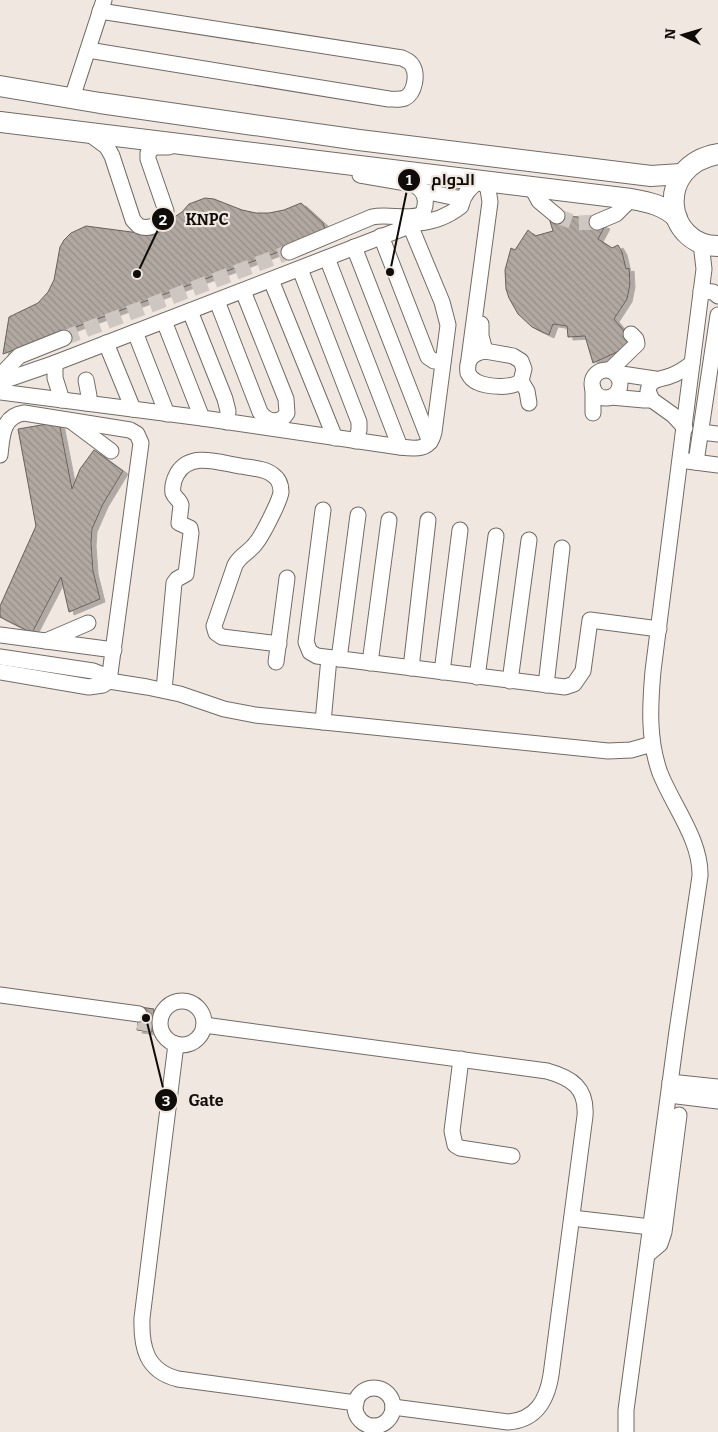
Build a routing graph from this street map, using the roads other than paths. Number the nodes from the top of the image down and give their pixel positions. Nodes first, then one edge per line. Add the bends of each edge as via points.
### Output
1 (102, 6) edge
2 (88, 50) junction
3 (0, 86) edge
4 (72, 98) junction
5 (0, 122) edge
6 (87, 132) junction
7 (359, 140) junction
8 (206, 147) junction
9 (259, 153) junction
10 (718, 154) edge
11 (681, 174) junction
12 (482, 180) junction
13 (511, 184) junction
14 (531, 186) junction
15 (423, 191) junction
16 (462, 198) junction
17 (631, 199) junction
18 (557, 216) tunnel mouth
19 (677, 218) junction
20 (416, 221) junction
21 (597, 222) tunnel mouth
22 (381, 236) junction
23 (709, 244) edge
24 (354, 247) junction
25 (289, 252) tunnel mouth
26 (327, 258) junction
27 (300, 269) junction
28 (271, 280) junction
29 (243, 290) junction
30 (701, 291) junction
31 (718, 296) edge
32 (217, 300) junction
33 (190, 311) junction
34 (718, 315) edge
35 (164, 321) junction
36 (135, 332) junction
37 (631, 334) dead end
38 (64, 338) tunnel mouth
39 (106, 344) junction
40 (485, 352) junction
41 (469, 359) junction
42 (443, 361) junction
43 (55, 363) junction
44 (692, 363) junction
45 (714, 368) edge
46 (0, 376) edge
47 (86, 380) dead end
48 (655, 380) junction
49 (0, 382) edge
50 (515, 384) junction
51 (614, 385) junction
52 (593, 388) junction
53 (0, 392) edge
54 (62, 400) junction
55 (652, 400) junction
56 (525, 402) dead end
57 (86, 403) junction
58 (133, 409) junction
59 (167, 414) junction
60 (202, 418) junction
61 (70, 420) junction
62 (228, 422) junction
63 (684, 428) junction
64 (700, 432) junction
65 (718, 434) edge
66 (335, 438) junction
67 (356, 441) junction
68 (430, 442) junction
69 (400, 447) junction
70 (0, 448) edge
71 (112, 451) dead end
72 (681, 460) junction
73 (696, 462) junction
74 (718, 465) edge
75 (322, 510) dead end
76 (358, 514) dead end
77 (389, 520) dead end
78 (428, 520) dead end
79 (460, 530) dead end
80 (496, 536) dead end
81 (529, 540) dead end
82 (562, 548) dead end
83 (287, 578) dead end
84 (88, 623) dead end
85 (659, 629) junction
86 (0, 635) edge
87 (45, 641) junction
88 (279, 644) junction
89 (114, 650) junction
90 (0, 657) edge
91 (334, 659) junction
92 (276, 662) dead end
93 (370, 663) junction
94 (411, 668) junction
95 (0, 672) edge
96 (442, 672) junction
97 (477, 677) junction
98 (110, 681) junction
99 (510, 681) junction
100 (546, 685) junction
101 (164, 690) junction
102 (324, 722) junction
103 (652, 744) junction
104 (0, 996) edge
105 (0, 1004) edge
106 (151, 1020) junction
107 (204, 1025) junction
108 (176, 1044) junction
109 (460, 1059) junction
110 (718, 1088) edge
111 (669, 1089) junction
112 (718, 1101) edge
113 (679, 1115) dead end
114 (512, 1156) dead end
115 (572, 1218) junction
116 (651, 1227) junction
117 (647, 1255) junction
118 (356, 1403) junction
119 (393, 1407) junction
120 (370, 1429) edge
121 (626, 1432) edge

1 - 2 street
1 - 2 street via 402,58 413,67 412,92 400,100 389,99
2 - 4 street
3 - 4 main road
4 - 7 main road
5 - 6 main road
6 - 8 main road
6 - 8 street via 107,147 112,156 133,220 139,226 160,223 166,211 148,153 154,147
7 - 9 main road via 245,132 242,141
7 - 11 main road via 651,176
8 - 9 main road
9 - 12 main road
9 - 15 street via 310,166 412,184
10 - 11 main road via 705,156
11 - 19 main road via 674,196
12 - 13 main road
12 - 16 street
12 - 41 street via 488,189 490,202
13 - 14 main road
13 - 40 street via 497,203 480,328
14 - 17 main road
14 - 18 street via 539,201
15 - 16 street
15 - 20 street via 426,203
16 - 20 street via 461,206 453,213 432,222
17 - 19 main road via 650,202 669,210
17 - 21 street via 616,214
19 - 23 main road via 691,237
20 - 22 street
20 - 25 street via 412,217 376,216
20 - 42 street via 447,319
22 - 24 street
22 - 42 street via 428,357
23 - 30 street
24 - 26 street
24 - 68 street
26 - 27 street
26 - 69 street
27 - 28 street
27 - 67 street via 359,422
28 - 29 street
28 - 66 street
29 - 32 street
29 - 32 street via 286,399 287,413 281,420 268,420 260,412
30 - 31 street
30 - 44 street
32 - 33 street
33 - 35 street
33 - 62 street via 225,399
34 - 45 street
35 - 36 street
35 - 60 street
36 - 39 street
36 - 59 street
37 - 51 street via 637,344
38 - 46 street via 19,356
39 - 43 street
39 - 58 street
40 - 41 street
40 - 50 street via 517,358 524,369
41 - 50 street via 468,373 473,380 482,384
42 - 68 street
43 - 49 street
43 - 54 street via 55,378
44 - 48 street
44 - 63 street
45 - 64 street
47 - 57 street via 89,396
48 - 51 street
48 - 55 street via 649,386
50 - 56 street via 527,391
51 - 52 street via 597,395
51 - 52 street via 601,370 594,376
51 - 52 street via 596,414
51 - 55 street via 644,400
53 - 54 street
54 - 57 street
55 - 63 street via 673,415
57 - 58 street
58 - 59 street
59 - 60 street
60 - 62 street
61 - 70 street via 19,414 7,422
61 - 71 street
61 - 89 street via 130,430 140,440
62 - 66 street
63 - 72 street
64 - 65 street
64 - 73 street
66 - 67 street
67 - 69 street
68 - 69 street via 420,449
72 - 73 street
72 - 85 street
73 - 74 street
75 - 91 street via 306,642 314,655
76 - 91 street
77 - 93 street
78 - 94 street
79 - 96 street
80 - 97 street
81 - 99 street
82 - 100 street
83 - 88 street
84 - 87 street
85 - 100 street via 590,620 581,676 570,686
85 - 103 street via 650,707
86 - 87 street
87 - 89 street
88 - 92 street
88 - 101 street via 222,637 214,626 235,565 258,542 280,497 280,483 274,475 264,471 208,460 192,462 179,471 173,489 182,505 179,524 188,527 191,533 186,574 174,583
89 - 98 street
90 - 98 street via 93,671
91 - 93 street
91 - 102 street
93 - 94 street
94 - 96 street
95 - 98 street via 89,687
96 - 97 street
97 - 99 street
98 - 101 street
99 - 100 street
101 - 102 street via 240,712
102 - 103 street via 608,751 631,750
103 - 111 street via 659,771 694,843 700,866
104 - 106 street
105 - 106 street
106 - 107 street via 169,1006 184,1001 192,1003 203,1014
106 - 108 street via 165,1037
107 - 108 street via 200,1037 194,1042
107 - 109 street
108 - 118 street via 142,1318 142,1340 148,1358 165,1374 178,1379
109 - 114 street via 452,1131 455,1145
109 - 115 street via 547,1071 569,1079 580,1091 585,1103 585,1116
110 - 111 street
111 - 112 street
111 - 116 street
113 - 117 street via 664,1232 660,1244
115 - 116 street
115 - 119 street via 550,1383 538,1410 522,1420 508,1422
116 - 117 street
117 - 121 street via 626,1410
118 - 119 street via 364,1391 378,1388 390,1396
118 - 120 street via 357,1417
119 - 120 street via 387,1422

